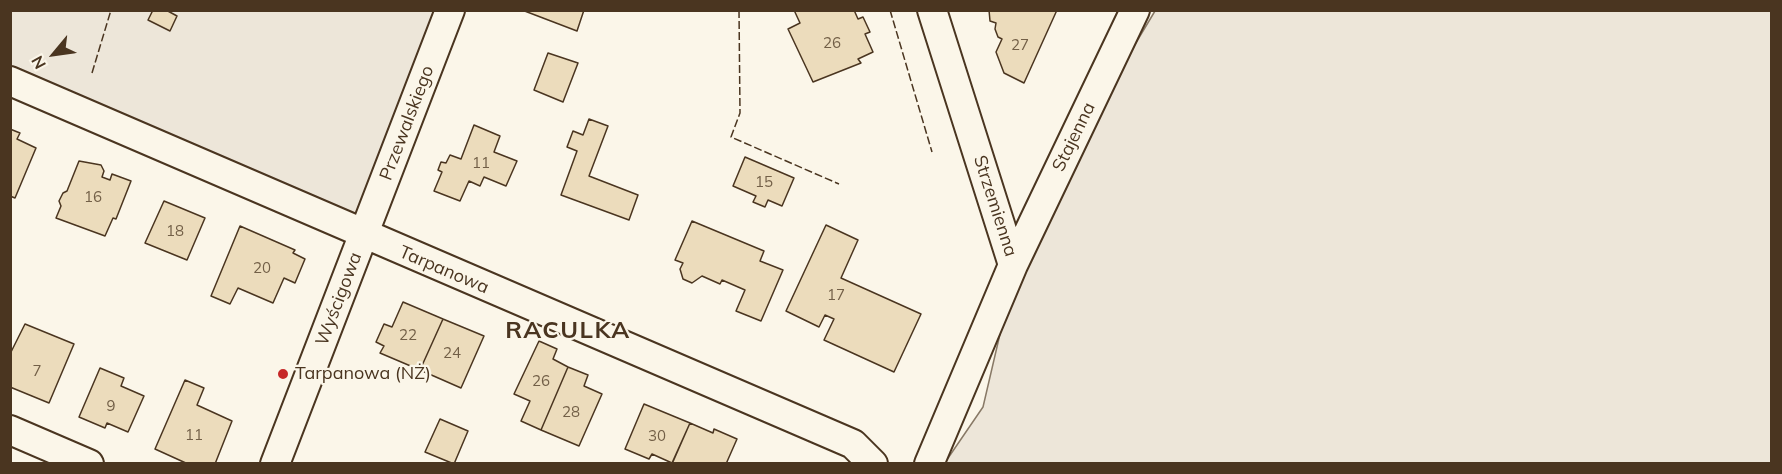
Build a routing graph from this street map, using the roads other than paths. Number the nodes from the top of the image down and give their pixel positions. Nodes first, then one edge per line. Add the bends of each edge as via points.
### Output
1 (450, 10) edge
2 (932, 10) edge
3 (1135, 10) edge
4 (10, 81) edge
5 (364, 236) junction
6 (1013, 265) junction
7 (10, 430) edge
8 (89, 464) edge
9 (275, 464) edge
10 (873, 464) edge
11 (929, 464) edge

1 - 5 street, Przewalskiego
2 - 6 street, Strzemienna
3 - 6 street, Stajenna
4 - 5 street, Tarpanowa
5 - 9 street, Wyścigowa
5 - 10 street, Tarpanowa via 853,444
6 - 11 street, Strzemienna
7 - 8 street

